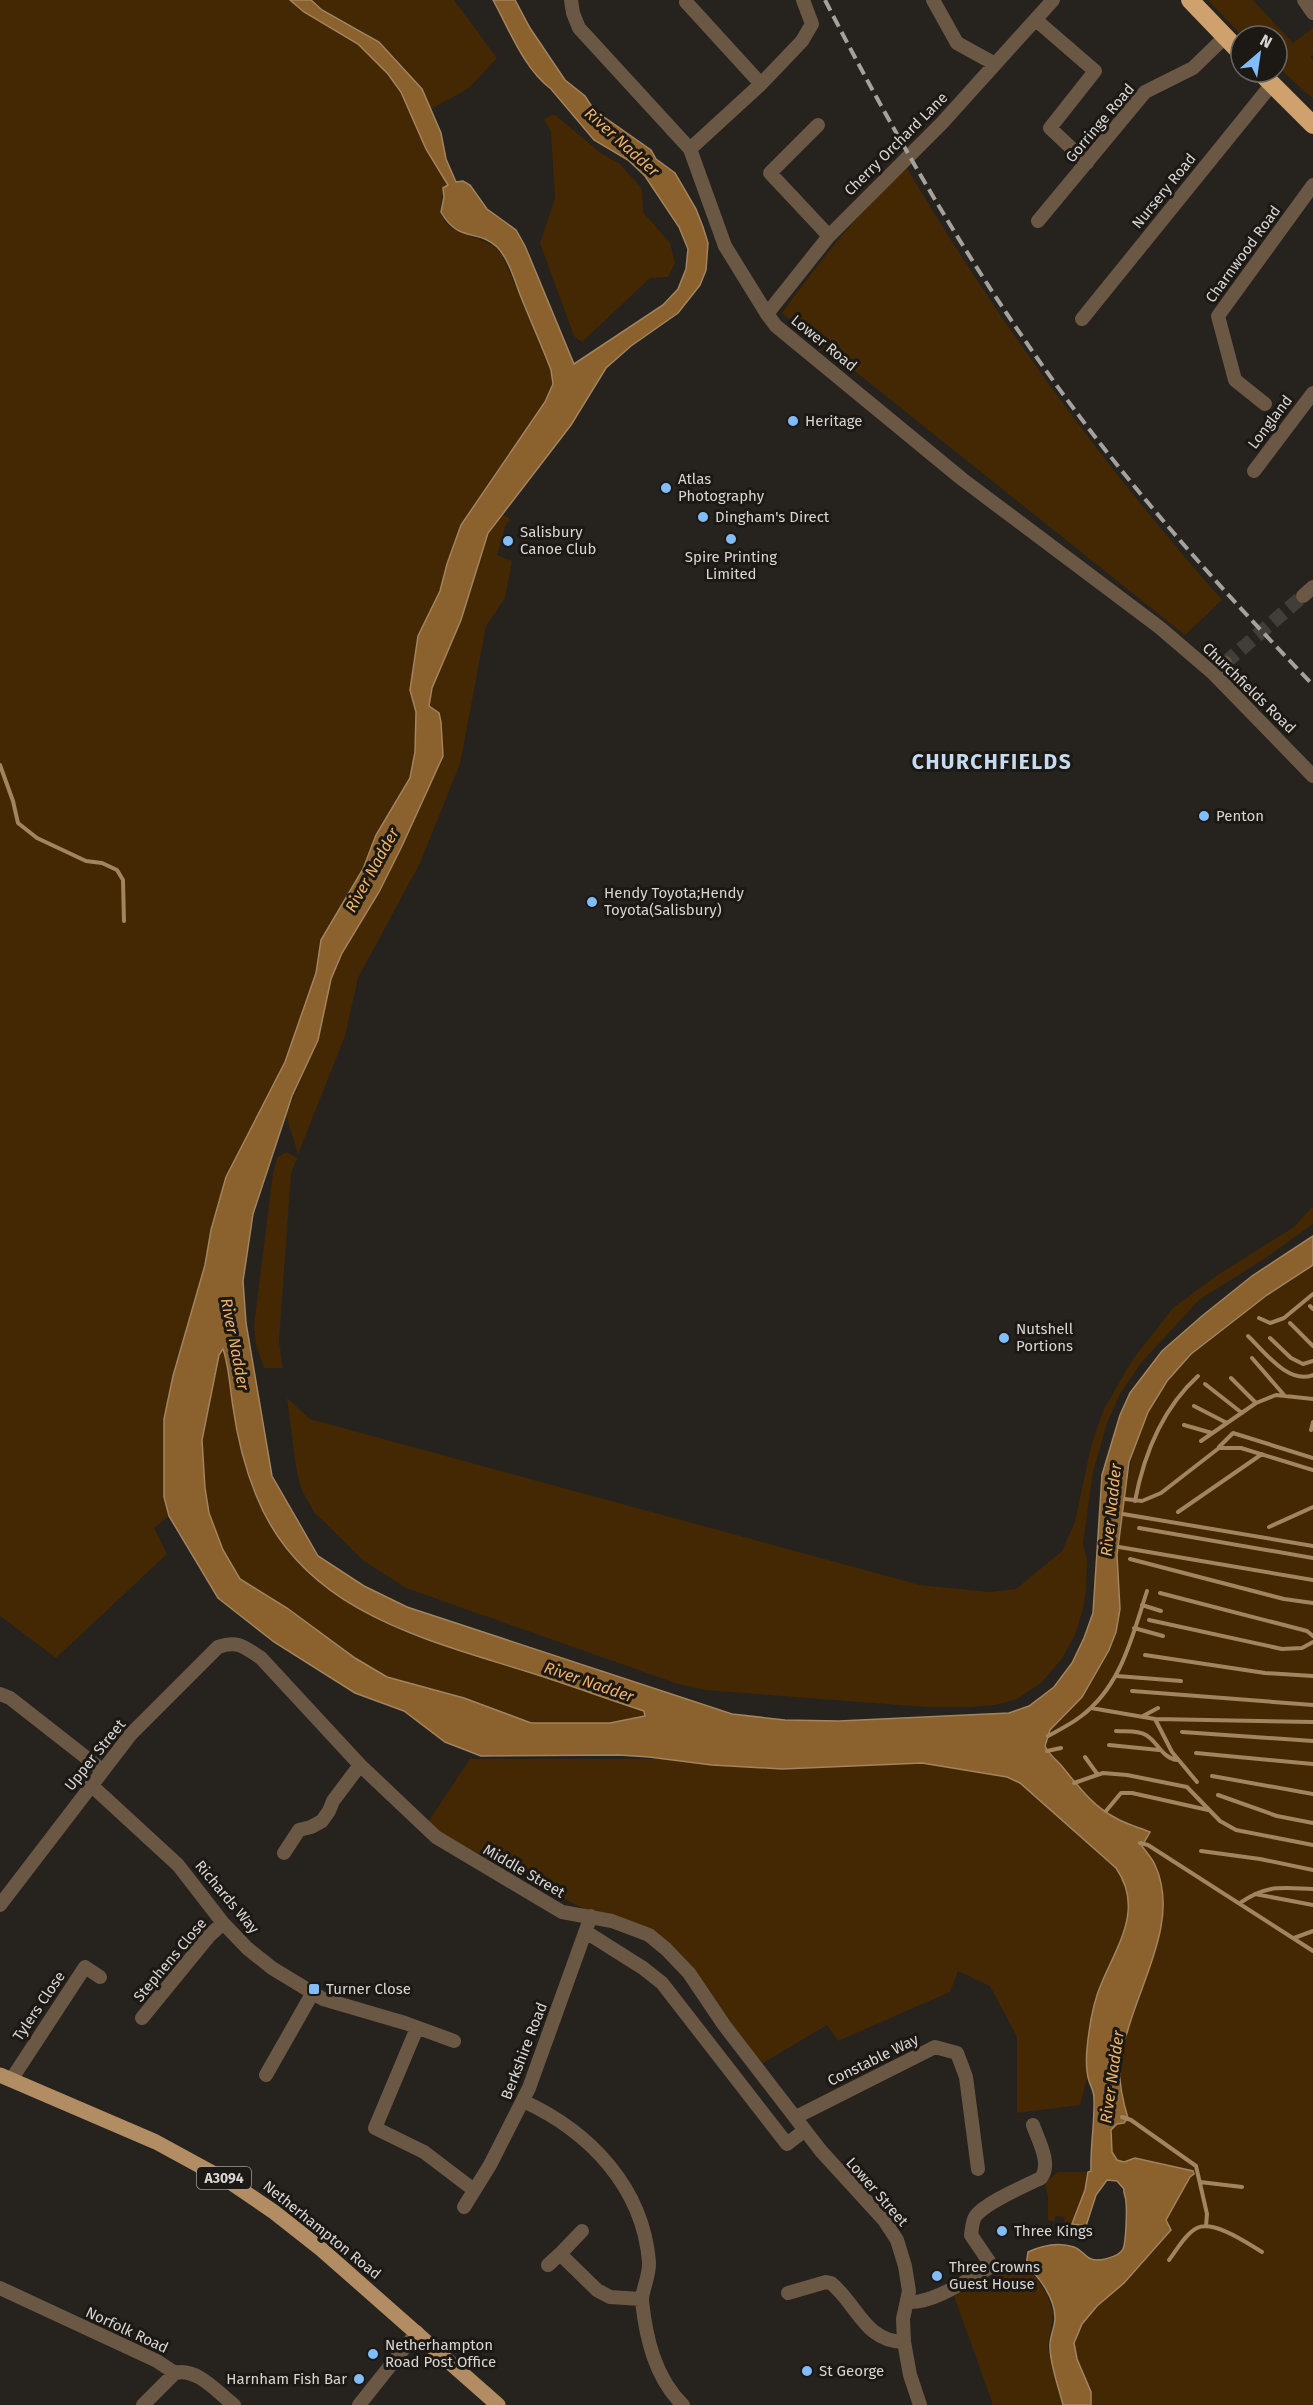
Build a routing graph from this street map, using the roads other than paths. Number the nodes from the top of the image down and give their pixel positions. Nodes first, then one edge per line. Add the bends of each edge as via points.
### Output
1 (571, 0) edge
2 (803, 0) edge
3 (933, 0) edge
4 (1190, 0) edge
5 (1304, 0) edge
6 (686, 2) dead end
7 (1046, 2) edge
8 (1313, 13) edge
9 (1036, 20) junction
10 (1225, 37) junction
11 (1229, 41) edge
12 (994, 64) junction
13 (761, 84) junction
14 (1261, 84) edge
15 (1272, 84) edge
16 (818, 125) dead end
17 (1313, 125) edge
18 (690, 149) junction
19 (1087, 163) junction
20 (1313, 185) edge
21 (1038, 221) dead end
22 (829, 236) junction
23 (767, 314) junction
24 (1082, 319) dead end
25 (1313, 393) edge
26 (1265, 404) dead end
27 (1254, 471) dead end
28 (1159, 627) joint
29 (1225, 663) tunnel mouth
30 (1214, 674) junction
31 (1313, 776) edge
32 (231, 1642) joint
33 (0, 1694) edge
34 (360, 1765) junction
35 (102, 1770) junction
36 (91, 1785) junction
37 (284, 1852) dead end
38 (0, 1905) edge
39 (591, 1916) junction
40 (222, 1923) junction
41 (586, 1932) junction
42 (100, 1977) dead end
43 (312, 1994) junction
44 (142, 2018) dead end
45 (417, 2028) junction
46 (454, 2041) dead end
47 (266, 2075) dead end
48 (5, 2078) edge
49 (523, 2101) junction
50 (796, 2116) junction
51 (1033, 2125) dead end
52 (805, 2130) junction
53 (978, 2169) dead end
54 (474, 2190) junction
55 (464, 2207) dead end
56 (582, 2231) dead end
57 (560, 2254) junction
58 (548, 2265) dead end
59 (0, 2288) edge
60 (788, 2294) dead end
61 (641, 2299) junction
62 (908, 2302) junction
63 (417, 2332) junction
64 (904, 2342) junction
65 (176, 2373) junction
66 (143, 2405) edge
67 (234, 2405) edge
68 (359, 2405) edge
69 (498, 2405) edge
70 (683, 2405) edge
71 (920, 2405) edge

1 - 18 street, Lower Road via 579,28
2 - 13 street via 812,24 808,33
3 - 12 street via 957,43
4 - 10 highway
5 - 8 street
6 - 13 street
7 - 9 street, Cherry Orchard Lane
9 - 12 street, Cherry Orchard Lane
9 - 19 street via 1095,71 1050,128
10 - 11 highway
10 - 19 street, Gorringe Road via 1193,68 1145,92
12 - 22 street, Cherry Orchard Lane via 942,123
13 - 18 street
14 - 24 street, Nursery Road
15 - 17 highway
16 - 22 street via 770,173
18 - 23 street, Lower Road via 725,246
19 - 21 street, Gorringe Road
20 - 26 street, Charnwood Road via 1218,316 1234,380
22 - 23 street, Cherry Orchard Lane
23 - 28 street, Lower Road via 776,326 962,478
25 - 27 street, Longland
28 - 30 street, Churchfields Road
29 - 30 street
30 - 31 street, Churchfields Road
32 - 34 street, Middle Street via 261,1658
32 - 35 street, Upper Street via 218,1647 131,1734
33 - 35 street
34 - 37 street via 322,1821 299,1830
34 - 39 street, Middle Street via 436,1838 562,1912
35 - 36 street, Upper Street
36 - 38 street, Upper Street
36 - 40 street, Richards Way via 178,1865
39 - 41 street, Berkshire Road
39 - 50 street, Middle Street via 640,1931 666,1949 698,1985 724,2025
40 - 43 street, Richards Way via 260,1958
40 - 44 street, Stephens Close
41 - 49 street, Berkshire Road
41 - 52 street via 662,1983 787,2144
42 - 48 street, Tylers Close via 85,1967
43 - 45 street, Richards Way
43 - 47 street
45 - 46 street, Richards Way
45 - 54 street via 372,2133 424,2152
48 - 63 main road, Netherhampton Road / A3094 via 156,2142 233,2184 274,2211
49 - 54 street, Berkshire Road
49 - 61 street via 568,2126 625,2186 646,2241 649,2264
50 - 52 street, Lower Street
50 - 53 street, Constable Way via 935,2047 957,2053 966,2076
51 - 62 street via 1045,2173 987,2207 975,2216 972,2224 971,2235 992,2266 918,2303
52 - 62 street, Lower Street via 893,2232 905,2266
54 - 55 street, Berkshire Road
56 - 57 street
57 - 58 street
57 - 61 street via 597,2290 610,2297
59 - 65 street, Norfolk Road
60 - 64 street via 831,2283 879,2337
61 - 70 street via 653,2356
62 - 64 street, Lower Street via 903,2319
63 - 68 street
63 - 69 main road, Netherhampton Road / A3094
64 - 71 street, Lower Street
65 - 66 street
65 - 67 street, Norfolk Road via 193,2374

